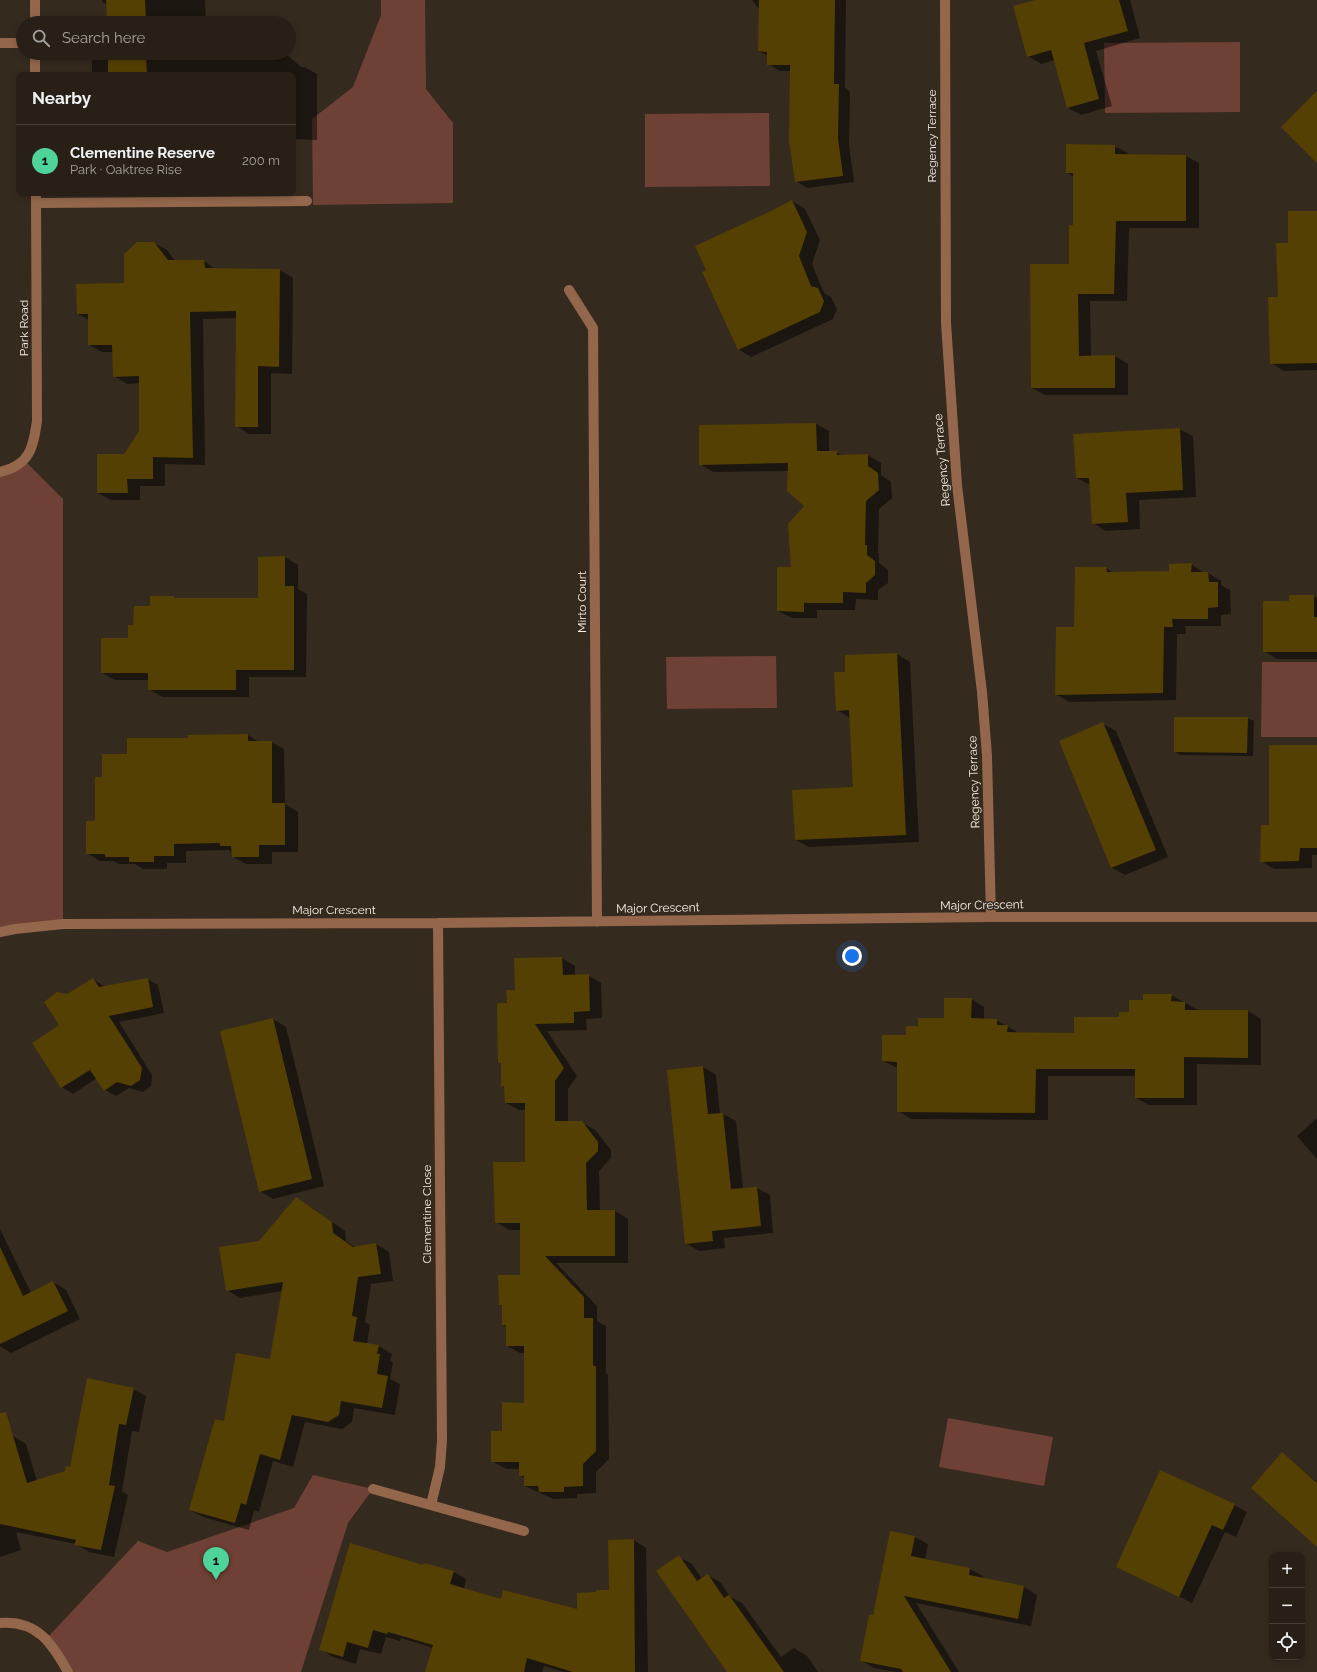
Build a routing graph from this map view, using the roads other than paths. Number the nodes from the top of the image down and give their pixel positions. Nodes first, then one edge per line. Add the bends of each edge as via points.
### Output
1 (35, 0) edge
2 (944, 0) edge
3 (35, 16) edge
4 (0, 43) edge
5 (16, 43) edge
6 (35, 60) edge
7 (35, 72) edge
8 (36, 198) edge
9 (307, 201) dead end
10 (569, 290) dead end
11 (0, 472) edge
12 (991, 917) junction
13 (1317, 917) edge
14 (597, 922) junction
15 (438, 923) junction
16 (0, 932) edge
17 (373, 1489) dead end
18 (431, 1505) junction
19 (524, 1531) dead end
20 (0, 1623) edge
21 (68, 1672) edge

1 - 3 street
2 - 12 street, Regency Terrace via 946,323 957,485 982,692 987,756
4 - 5 street
6 - 7 street
8 - 9 street
8 - 11 street, Park Road via 37,421 32,450 25,461
10 - 14 street, Mirto Court via 593,328
12 - 13 street, Major Crescent
12 - 14 street, Major Crescent
14 - 15 street, Major Crescent
15 - 16 street, Major Crescent via 63,924
15 - 18 street, Clementine Close via 442,1440 440,1467
17 - 18 street
18 - 19 street
20 - 21 street via 22,1624 34,1629 56,1650

